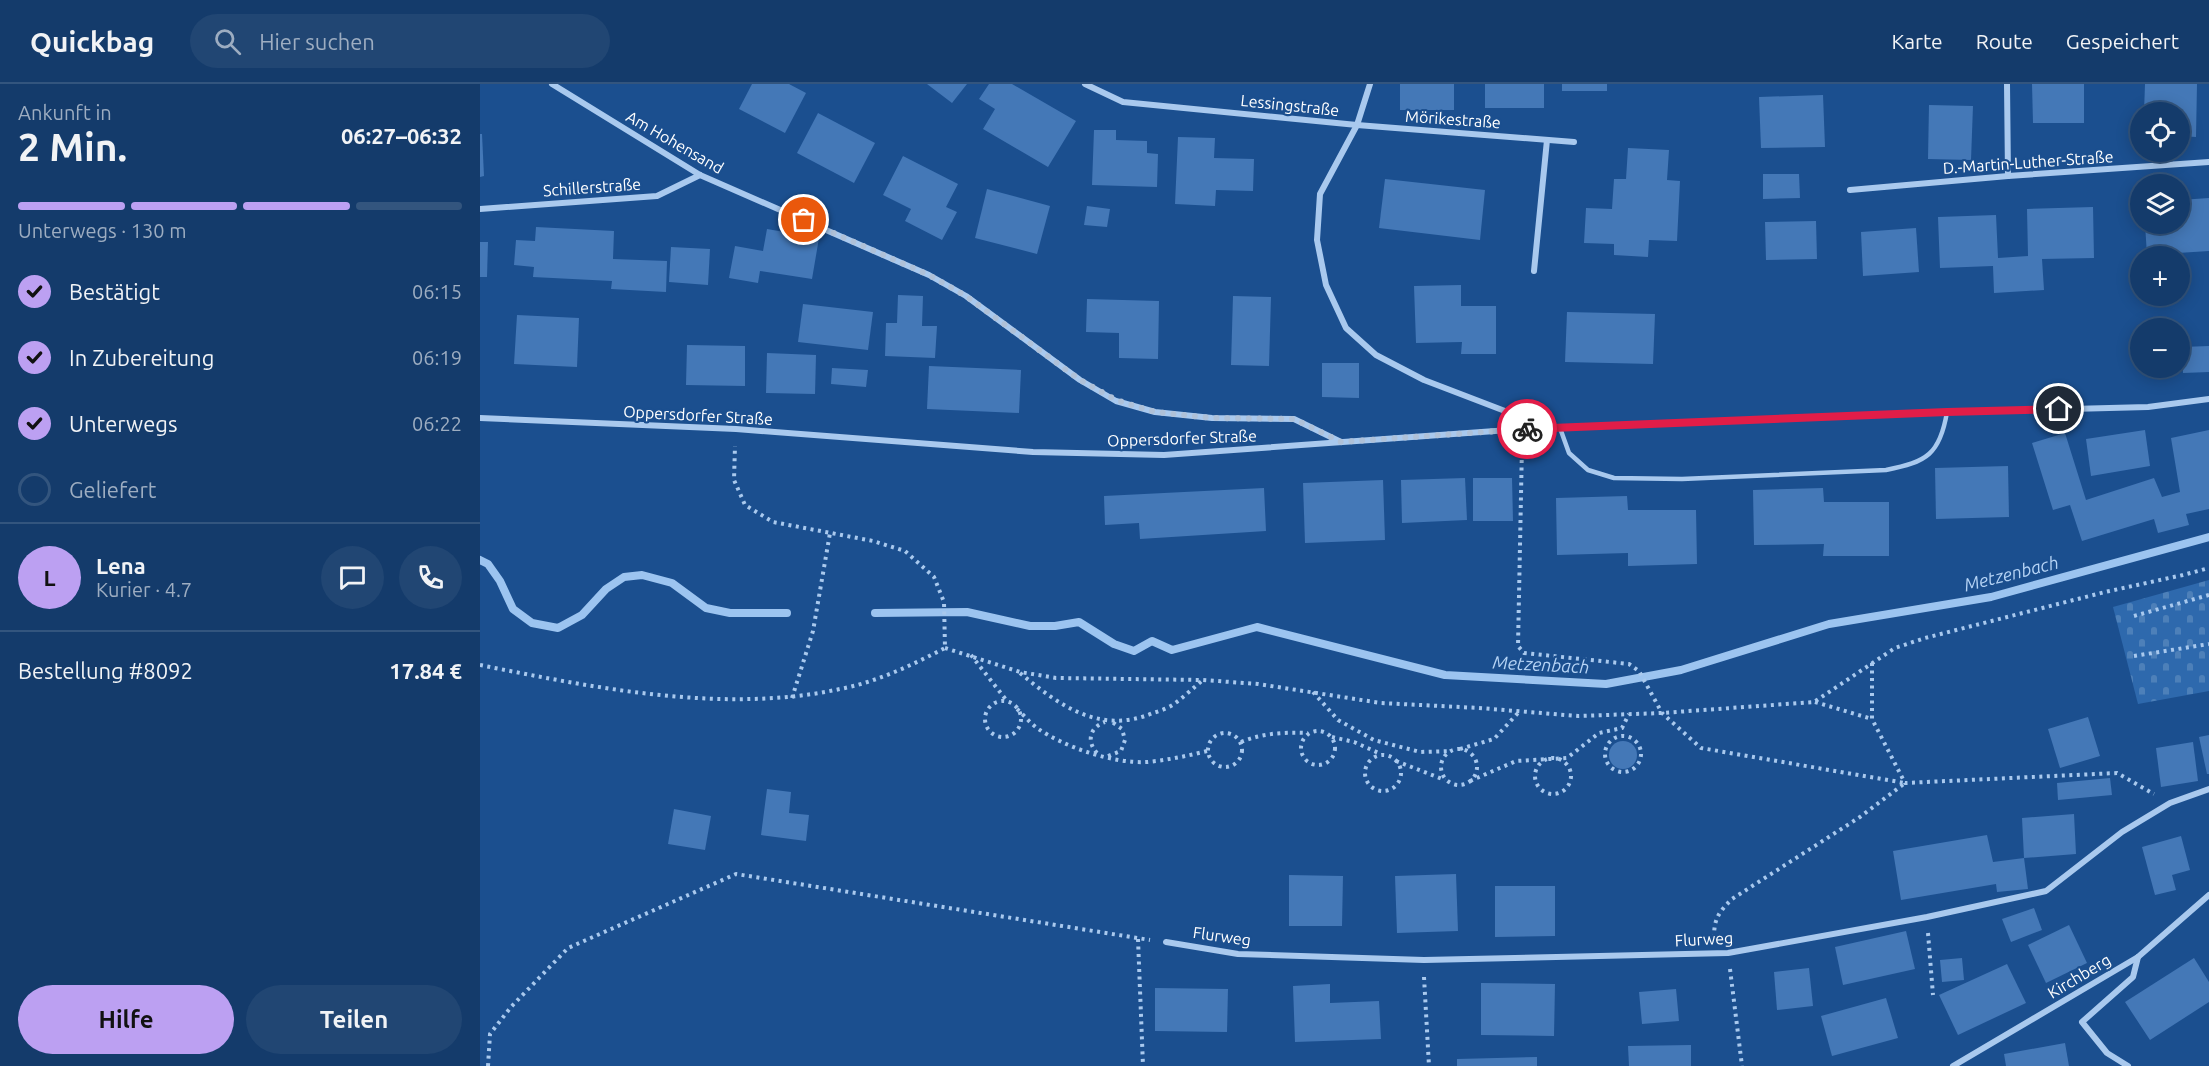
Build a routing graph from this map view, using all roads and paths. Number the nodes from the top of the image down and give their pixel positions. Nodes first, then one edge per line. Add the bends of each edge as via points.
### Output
1 (552, 84) edge
2 (1085, 84) edge
3 (1370, 84) edge
4 (2007, 84) edge
5 (1357, 125) junction
6 (1547, 140) junction
7 (1574, 142) dead end
8 (2209, 162) edge
9 (700, 175) junction
10 (2008, 176) junction
11 (1850, 190) dead end
12 (480, 209) edge
13 (1534, 271) dead end
14 (2209, 399) edge
15 (1947, 412) junction
16 (480, 418) edge
17 (1560, 428) junction
18 (736, 429) junction
19 (1523, 429) junction
20 (1341, 442) junction
21 (830, 533) junction
22 (2209, 568) edge
23 (2209, 594) edge
24 (2134, 616) dead end
25 (2209, 644) edge
26 (945, 648) junction
27 (971, 655) junction
28 (2134, 656) dead end
29 (1872, 663) junction
30 (480, 665) edge
31 (1020, 672) junction
32 (1203, 680) junction
33 (1312, 692) junction
34 (792, 698) junction
35 (1008, 702) junction
36 (1815, 702) junction
37 (1017, 709) junction
38 (1518, 712) junction
39 (1662, 713) junction
40 (1629, 714) junction
41 (1872, 719) junction
42 (1108, 722) junction
43 (1622, 728) junction
44 (1309, 733) junction
45 (1331, 736) junction
46 (1623, 736) junction
47 (1240, 742) junction
48 (1459, 749) junction
49 (1207, 751) junction
50 (1452, 751) junction
51 (1100, 755) junction
52 (1383, 755) junction
53 (1106, 756) junction
54 (1553, 758) junction
55 (1396, 760) junction
56 (1448, 780) junction
57 (1470, 782) junction
58 (1905, 783) junction
59 (2209, 789) edge
60 (2170, 803) junction
61 (2209, 895) edge
62 (1927, 917) junction
63 (1138, 939) junction
64 (1166, 942) joint
65 (1728, 953) junction
66 (1714, 954) junction
67 (2138, 957) junction
68 (1424, 960) junction
69 (1933, 995) dead end
70 (488, 1066) edge
71 (1143, 1066) edge
72 (1429, 1066) edge
73 (1742, 1066) edge
74 (1953, 1066) edge
75 (2128, 1066) edge

1 - 9 street, Am Hohensand
2 - 5 street, Lessingstraße via 1123,102
3 - 5 street
4 - 10 street
5 - 6 street, Mörikestraße
5 - 19 street, Lessingstraße via 1320,194 1317,240 1326,285 1346,328 1376,355 1424,380 1518,416
6 - 7 street, Mörikestraße
6 - 13 street
8 - 10 street, D.-Martin-Luther-Straße
9 - 12 street, Schillerstraße via 657,196
9 - 20 street, Am Hohensand via 929,275 966,296 1080,380 1116,400 1155,412 1212,418 1294,419
10 - 11 street, D.-Martin-Luther-Straße
14 - 15 street, Oppersdorfer Straße via 2148,407
15 - 17 street, Oppersdorfer Straße
15 - 17 lane via 1934,452 1911,465 1886,470 1693,478 1614,478 1588,470 1569,453
16 - 18 street, Oppersdorfer Straße
17 - 19 street, Oppersdorfer Straße
18 - 20 street, Oppersdorfer Straße via 1097,455 1164,455
18 - 21 path via 734,480 745,505 773,522
19 - 20 street, Oppersdorfer Straße
19 - 39 path via 1518,646 1524,653 1629,664 1638,670
21 - 26 path via 905,551 934,577 944,602
21 - 34 path via 813,631
22 - 29 path via 1925,638 1895,648
23 - 24 path
25 - 28 path
26 - 27 path
26 - 34 path via 873,679
27 - 31 path
27 - 35 path
29 - 36 path
29 - 41 path
30 - 34 path via 576,684 689,697
31 - 32 path via 1056,678
31 - 42 path via 1051,698
32 - 33 path
32 - 42 path via 1173,705 1137,720
33 - 38 path via 1381,704
33 - 50 path via 1338,720 1374,740 1420,752
35 - 37 path
35 - 37 path via 991,705 985,715 994,734 1006,736 1016,730 1020,720
36 - 39 path
36 - 41 path
37 - 51 path via 1036,728 1063,743
38 - 40 path via 1578,717
38 - 48 path via 1494,739
39 - 40 path
39 - 58 path via 1701,748
40 - 43 path
41 - 58 path
42 - 51 path via 1096,725 1090,735 1092,747
42 - 53 path via 1122,729 1125,740 1121,751
43 - 46 path
43 - 54 path via 1599,733 1568,758
44 - 45 path via 1321,731
44 - 45 path via 1302,741 1301,752 1307,762 1317,766 1328,763 1335,754
44 - 47 path via 1279,732
45 - 52 path
46 - 46 path via 1636,742 1641,751 1638,763 1623,772 1612,768 1606,757 1612,740
47 - 49 path via 1232,734 1220,733 1210,740
47 - 49 path via 1242,753 1232,766 1216,765
48 - 50 path
48 - 57 path via 1470,753 1476,762 1476,773
49 - 53 path via 1145,762
50 - 56 path via 1442,764
51 - 53 path
52 - 55 path
52 - 55 path via 1371,759 1365,770 1367,782 1377,789 1389,790 1398,782 1400,770
54 - 54 path via 1566,764 1570,774 1568,785 1553,794 1541,790 1535,779 1542,762
54 - 57 path via 1516,761
55 - 56 path
56 - 57 path via 1459,785
58 - 60 path via 2117,773
58 - 66 path via 1860,817 1732,899 1714,923
59 - 60 street, Flurweg
60 - 62 street, Flurweg via 2122,832 2046,891
61 - 67 street, Kirchberg
62 - 65 street, Flurweg
62 - 69 path
63 - 64 path
63 - 70 path via 736,874 568,948 490,1034
63 - 71 path
64 - 68 street, Flurweg via 1238,954
65 - 66 street, Flurweg
65 - 73 path
66 - 68 street, Flurweg
67 - 74 street, Kirchberg
67 - 75 street via 2133,977 2082,1022 2107,1053
68 - 72 path

